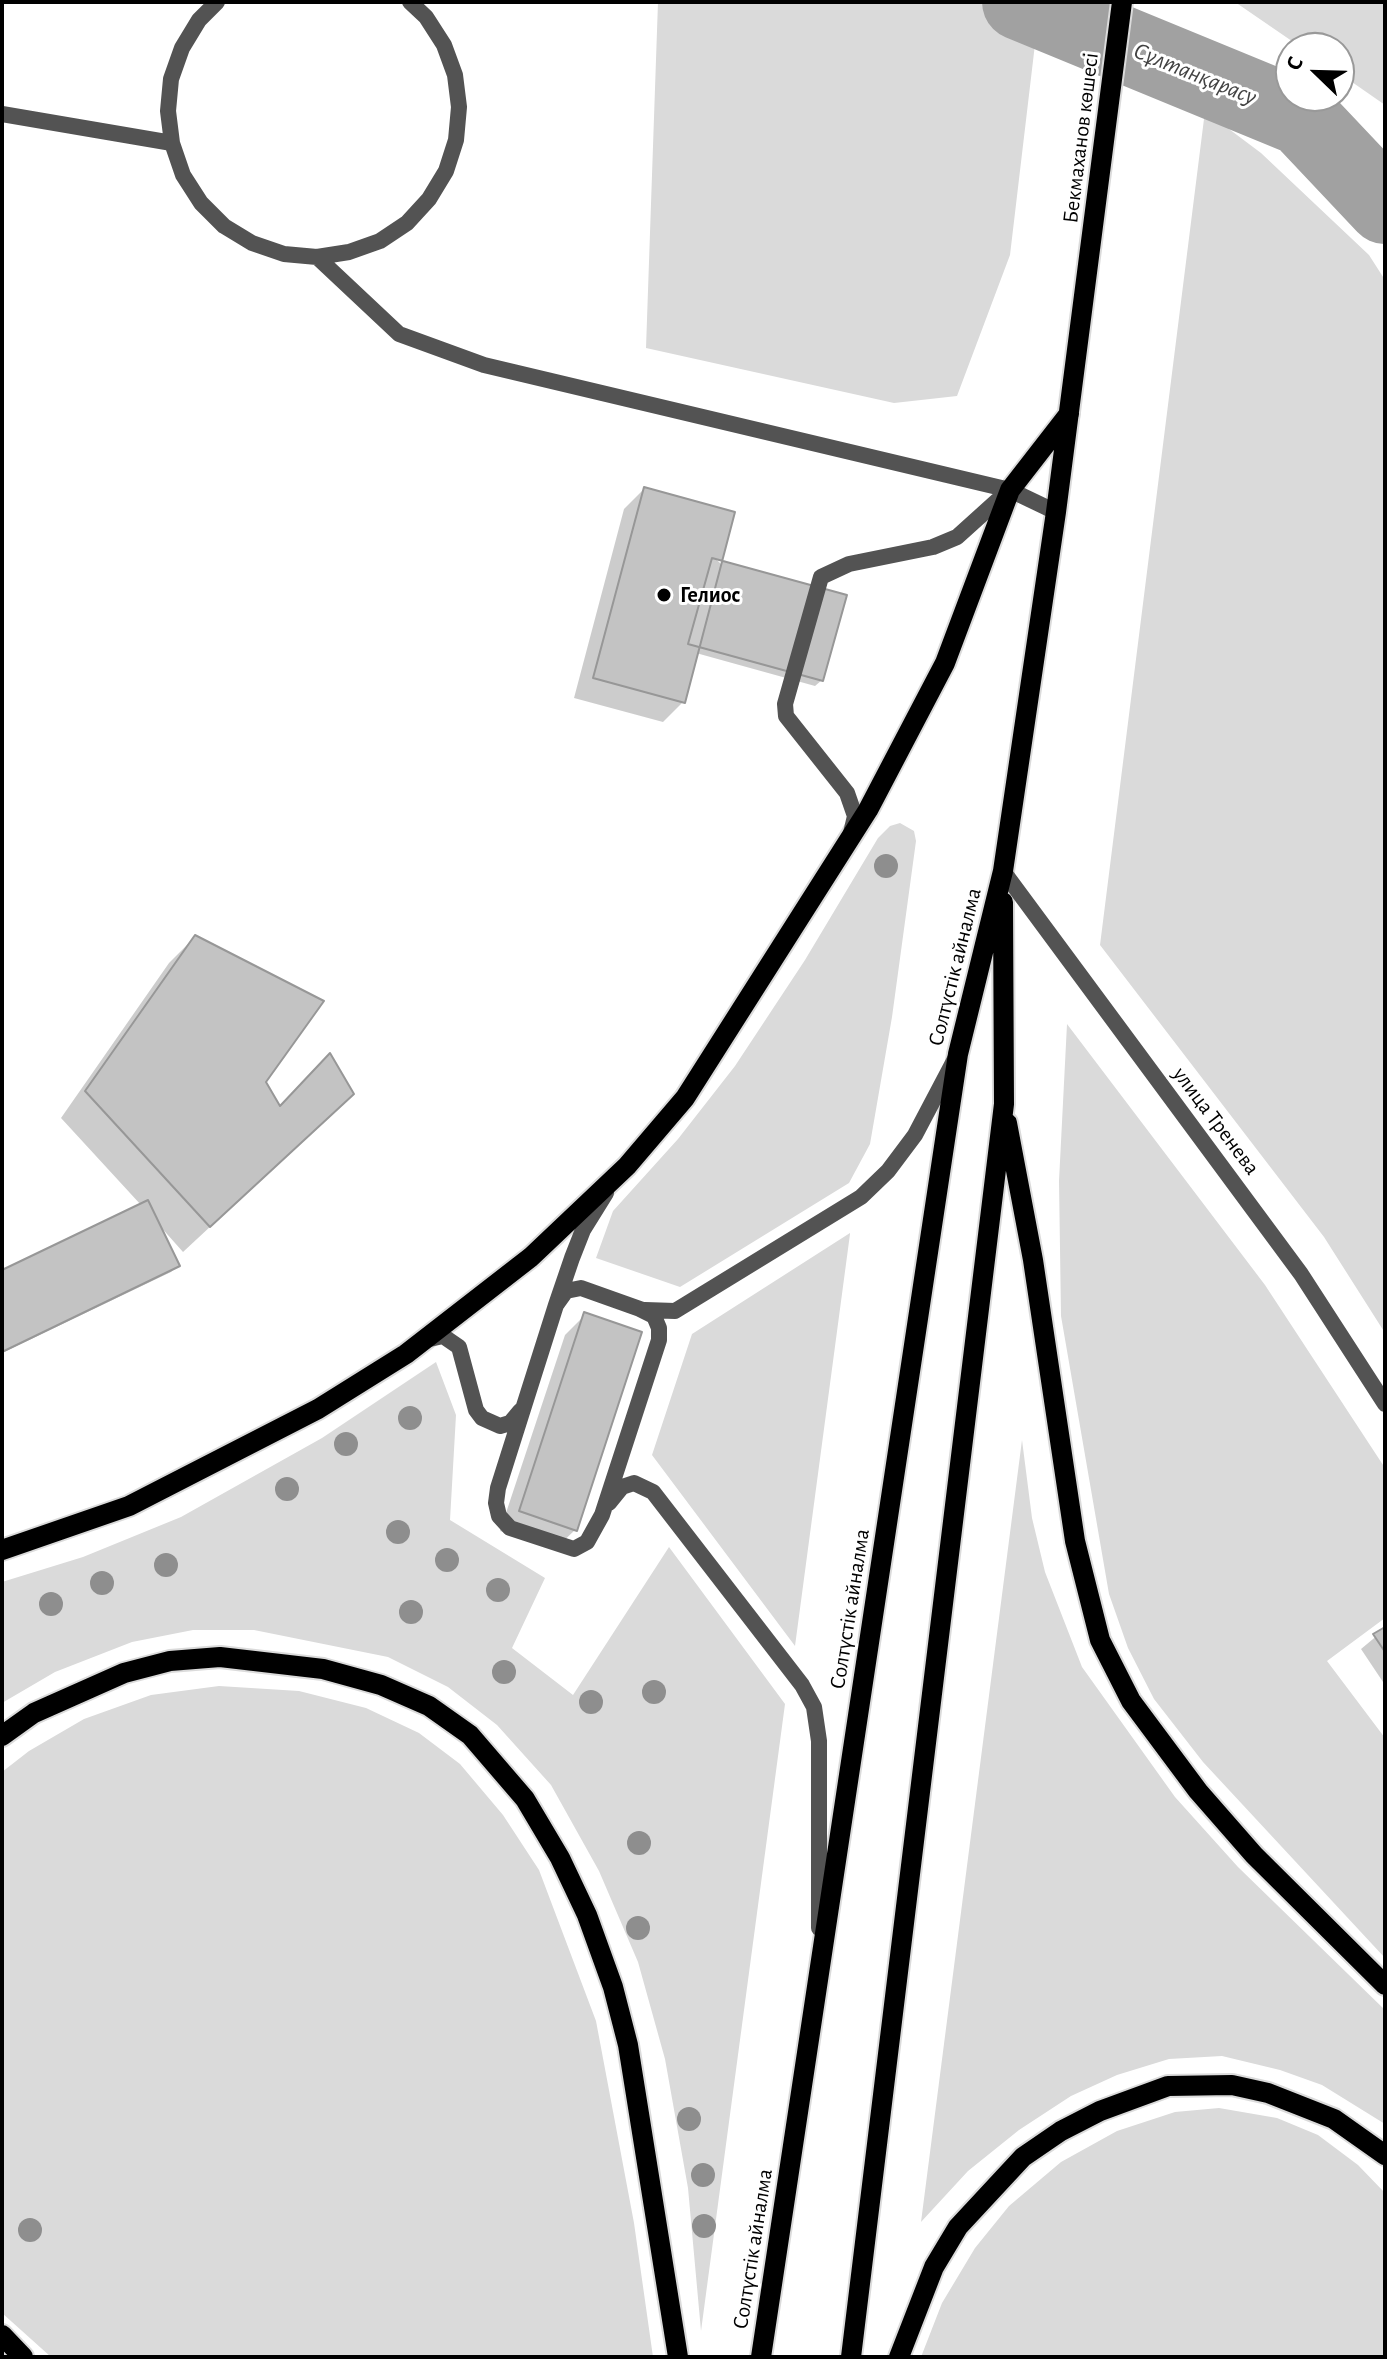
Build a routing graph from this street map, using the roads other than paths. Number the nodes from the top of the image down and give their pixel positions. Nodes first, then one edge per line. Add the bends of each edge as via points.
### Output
1 (217, 2) edge
2 (410, 2) edge
3 (1122, 2) edge
4 (427, 10) edge
5 (2, 114) edge
6 (172, 143) junction
7 (317, 257) junction
8 (1088, 279) joint
9 (1069, 414) junction
10 (1010, 490) junction
11 (1056, 512) junction
12 (845, 848) junction
13 (1003, 871) junction
14 (958, 1054) junction
15 (1004, 1104) junction
16 (627, 1166) junction
17 (556, 1305) junction
18 (640, 1309) junction
19 (423, 1342) junction
20 (526, 1398) junction
21 (1385, 1404) edge
22 (602, 1515) junction
23 (2, 1550) edge
24 (2, 1736) edge
25 (819, 1973) junction
26 (1385, 1985) edge
27 (1385, 2155) edge
28 (2, 2335) edge
29 (23, 2357) edge
30 (678, 2357) edge
31 (761, 2357) edge
32 (851, 2357) edge
33 (899, 2357) edge

1 - 6 street via 182,48 171,79
2 - 4 street
3 - 8 main road, Бекмаханов көшесі
4 - 7 street via 455,75 459,107 446,171 407,223 380,241
5 - 6 street
6 - 7 street via 189,184 224,226 284,254
7 - 10 street via 399,334 484,365
8 - 9 main road, Солтүстік айналма
9 - 10 main road
9 - 11 main road, Солтүстік айналма
10 - 11 street
10 - 12 main road via 945,663
10 - 12 street via 957,537 849,564 821,577 786,716 852,802 853,827
11 - 13 main road, Солтүстік айналма
12 - 16 main road via 685,1098
13 - 14 main road, Солтүстік айналма
13 - 15 main road, Солтүстік айналма
13 - 21 street, улица Тренева via 1301,1274
14 - 18 street via 915,1135 861,1197 675,1311
14 - 25 main road, Солтүстік айналма
15 - 26 main road via 1075,1541 1100,1640 1131,1701 1198,1791 1254,1855
15 - 32 main road, Солтүстік айналма
16 - 17 street via 583,1230
16 - 19 main road via 531,1257
17 - 18 street via 574,1288
17 - 20 street
18 - 22 street via 654,1316 659,1340
19 - 20 street via 443,1336 459,1347 476,1410 490,1424 510,1423
19 - 23 main road via 223,1461 129,1506
20 - 22 street via 498,1488 499,1516 521,1534 574,1549 587,1542
22 - 25 street via 622,1487 634,1483 653,1492 814,1707 819,1741
24 - 30 main road via 34,1713 124,1673 170,1661 220,1657 323,1669 381,1685 429,1706 470,1735 525,1799 560,1858 613,1987 628,2045
25 - 31 main road, Солтүстік айналма
27 - 33 main road via 1334,2119 1232,2085 1168,2086 1100,2111 1023,2157 958,2227 934,2267
28 - 29 main road

